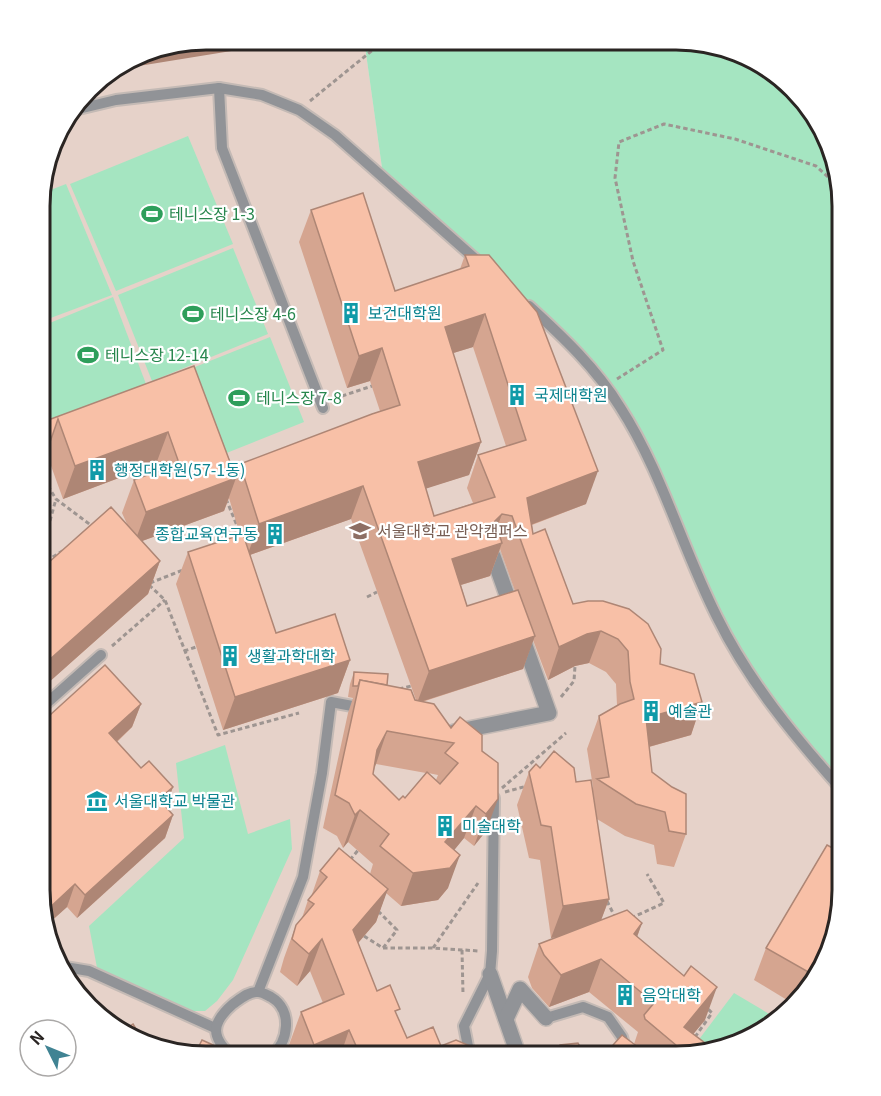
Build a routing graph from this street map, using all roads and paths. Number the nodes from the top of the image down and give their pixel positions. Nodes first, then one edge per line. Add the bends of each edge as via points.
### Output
1 (373, 50) edge
2 (219, 88) junction
3 (85, 108) edge
4 (299, 110) junction
5 (828, 177) edge
6 (489, 271) edge
7 (525, 303) edge
8 (385, 382) edge
9 (606, 386) junction
10 (342, 396) dead end
11 (323, 408) dead end
12 (50, 489) edge
13 (224, 496) edge
14 (56, 499) junction
15 (50, 521) edge
16 (97, 530) edge
17 (237, 539) edge
18 (68, 547) edge
19 (493, 556) edge
20 (50, 559) edge
21 (189, 568) edge
22 (377, 592) dead end
23 (367, 597) dead end
24 (165, 600) junction
25 (196, 647) dead end
26 (184, 651) junction
27 (102, 655) joint
28 (575, 666) dead end
29 (411, 686) dead end
30 (399, 689) edge
31 (50, 700) edge
32 (376, 710) edge
33 (300, 713) dead end
34 (549, 713) junction
35 (567, 733) dead end
36 (444, 737) edge
37 (831, 777) edge
38 (534, 785) edge
39 (492, 790) junction
40 (364, 843) dead end
41 (345, 866) edge
42 (647, 874) dead end
43 (605, 891) edge
44 (467, 898) dead end
45 (372, 905) edge
46 (628, 920) edge
47 (619, 924) edge
48 (364, 936) edge
49 (383, 948) junction
50 (433, 948) junction
51 (462, 950) junction
52 (492, 951) junction
53 (69, 966) edge
54 (490, 974) junction
55 (258, 992) junction
56 (704, 1006) edge
57 (546, 1018) joint
58 (506, 1019) junction
59 (464, 1026) junction
60 (215, 1028) junction
61 (694, 1039) edge
62 (222, 1046) edge
63 (278, 1046) edge
64 (468, 1046) edge
65 (515, 1046) edge
66 (624, 1046) edge

1 - 4 path
2 - 3 lane
2 - 4 lane via 262,95
2 - 11 lane via 222,148
4 - 6 lane via 336,135
5 - 9 path via 816,166 735,139 664,124 619,142 615,178 619,199 633,261 663,350
7 - 9 lane via 560,334
8 - 10 path
9 - 37 lane via 643,446 716,616 742,664
12 - 14 path
13 - 17 path via 238,528 234,530
14 - 15 path
14 - 16 path
18 - 20 path
19 - 34 street
21 - 24 path via 148,583
22 - 23 path
24 - 26 path
24 - 27 path
25 - 26 path
26 - 33 path via 218,735
27 - 31 lane
28 - 34 path via 574,681
29 - 30 path
32 - 55 lane via 331,702 303,877
34 - 36 street
35 - 39 path
38 - 39 path
39 - 52 lane
40 - 41 path
42 - 46 path via 664,903
43 - 47 path
44 - 50 path
45 - 49 path via 397,930
48 - 49 path
49 - 50 path
50 - 51 path
51 - 52 path
51 - 59 path
52 - 54 lane
53 - 60 lane via 89,971
54 - 58 street
54 - 59 lane
55 - 60 lane via 230,1008
55 - 63 lane via 276,1000 286,1016 284,1037
56 - 61 path via 712,1014
57 - 58 street via 520,989
57 - 66 lane via 583,1007 608,1017
58 - 65 street
59 - 64 lane
60 - 62 lane

